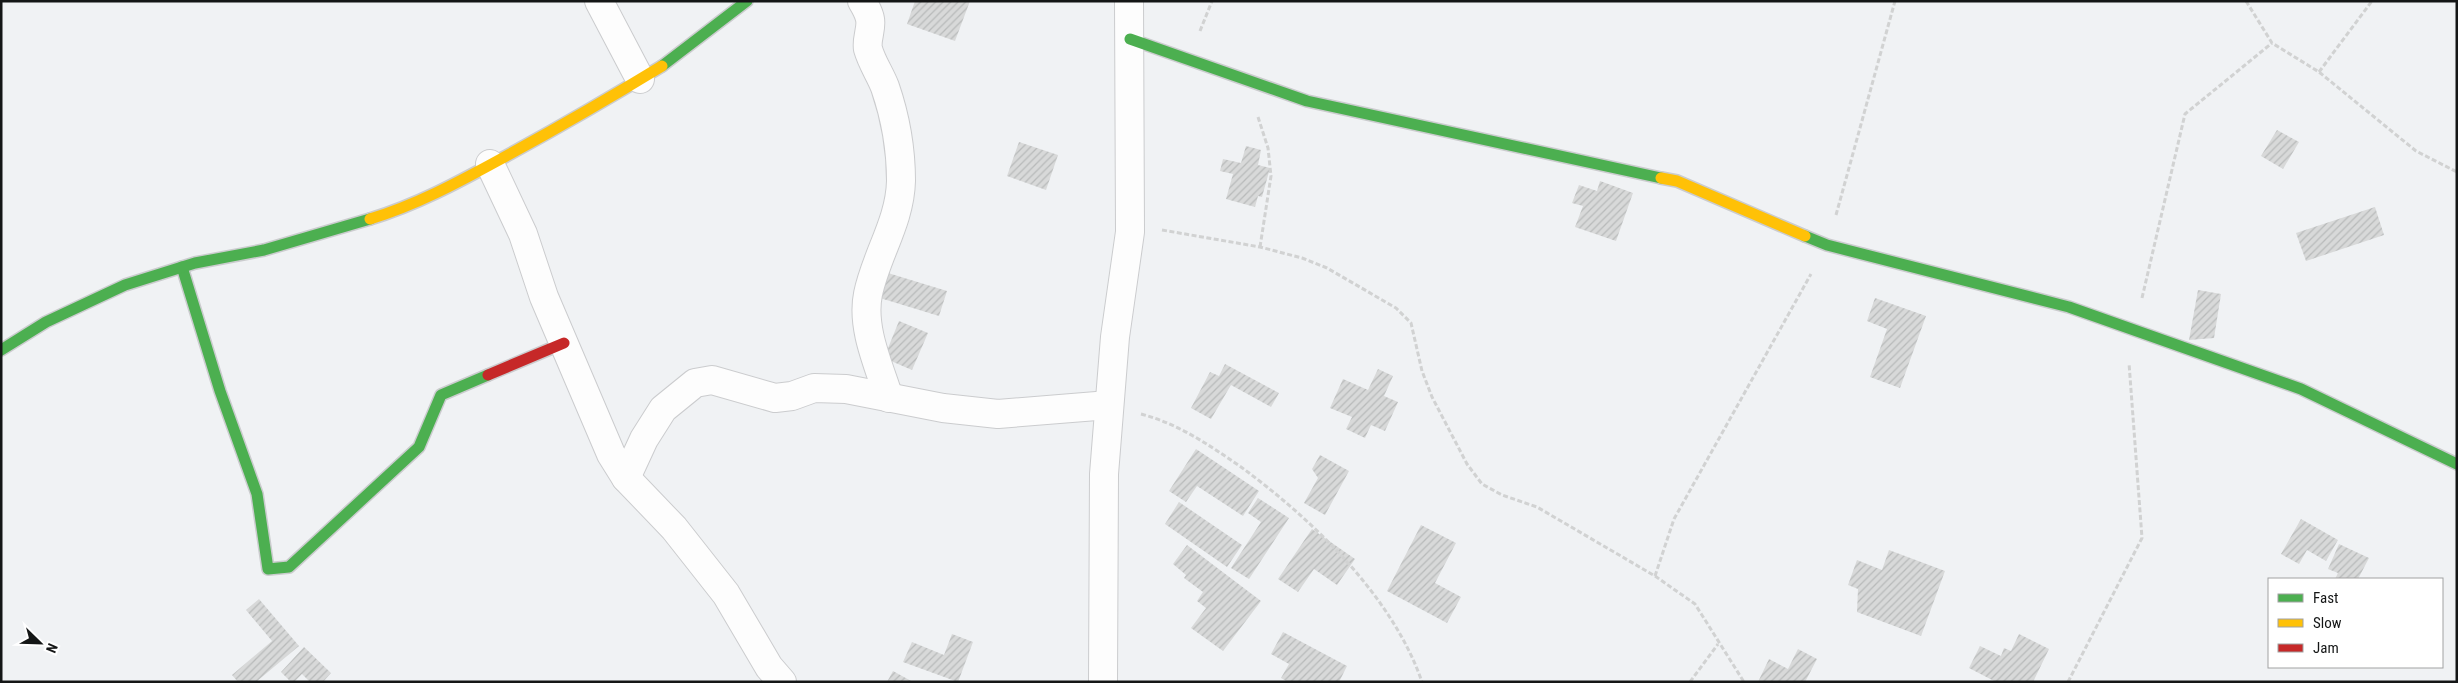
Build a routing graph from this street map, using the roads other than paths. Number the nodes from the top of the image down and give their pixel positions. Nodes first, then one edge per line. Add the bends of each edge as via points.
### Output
1 (598, 1) edge
2 (747, 1) edge
3 (862, 1) edge
4 (1129, 1) edge
5 (1130, 39) junction
6 (640, 79) junction
7 (490, 164) junction
8 (182, 267) junction
9 (564, 343) junction
10 (1, 350) edge
11 (889, 398) junction
12 (1109, 405) junction
13 (2457, 464) edge
14 (626, 478) junction
15 (782, 682) edge
16 (1103, 682) edge

1 - 6 street
2 - 6 street
3 - 11 street via 870,18 868,47 885,86 896,135 901,182 893,226 867,296 868,331
4 - 5 street
5 - 12 street via 1130,223
5 - 13 street via 1307,101 1677,181 1827,245 2068,307 2302,389
6 - 7 street
7 - 8 street via 438,193 394,212 264,250
7 - 9 street via 523,234
8 - 9 street via 220,391 257,494 268,569 289,567 419,447 441,395
8 - 10 street via 125,285 46,322
9 - 14 street via 611,454
11 - 12 street via 998,414
11 - 14 street via 846,388 814,388 775,398 712,380 695,383 663,408
12 - 16 street via 1104,474
14 - 15 street via 674,528 726,594 769,667

